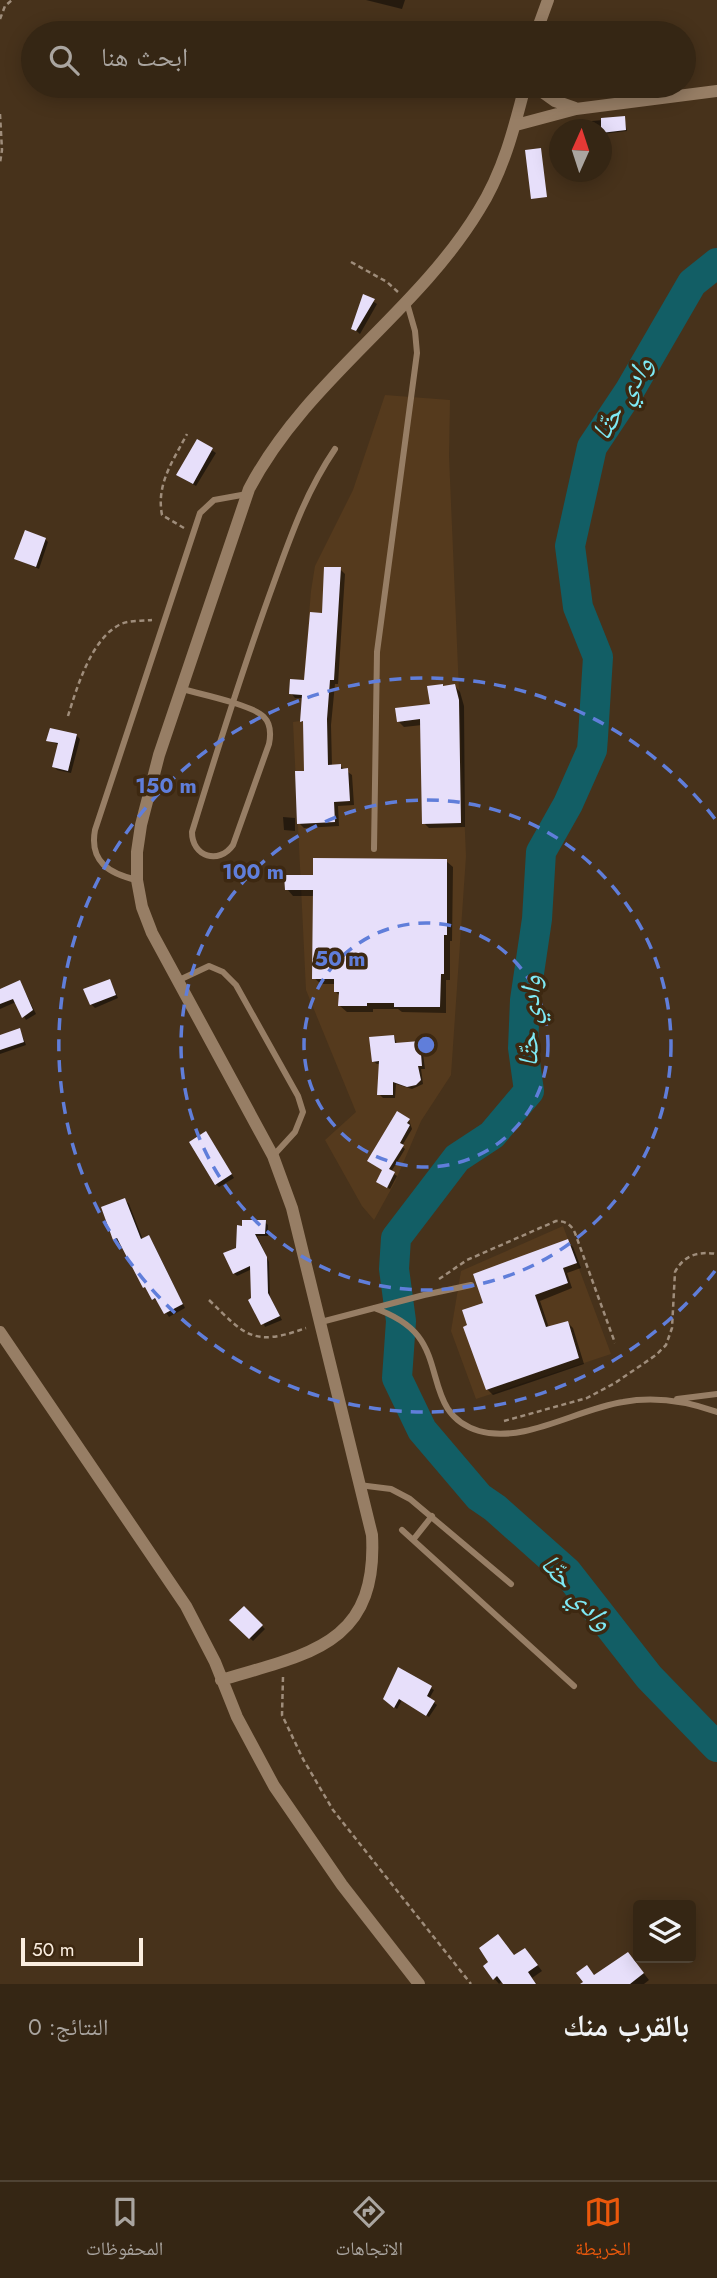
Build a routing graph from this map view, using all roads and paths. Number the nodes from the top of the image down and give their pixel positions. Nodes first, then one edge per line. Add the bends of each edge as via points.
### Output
1 (12, 0) edge
2 (548, 0) edge
3 (0, 19) edge
4 (540, 21) edge
5 (717, 91) edge
6 (696, 94) edge
7 (522, 98) edge
8 (551, 98) edge
9 (659, 98) edge
10 (576, 108) junction
11 (0, 114) edge
12 (516, 125) junction
13 (0, 163) edge
14 (351, 262) dead end
15 (407, 301) junction
16 (187, 434) dead end
17 (335, 449) dead end
18 (247, 494) junction
19 (194, 532) junction
20 (165, 620) junction
21 (182, 689) junction
22 (231, 703) junction
23 (68, 716) dead end
24 (374, 849) dead end
25 (137, 880) junction
26 (177, 981) junction
27 (273, 1156) junction
28 (717, 1254) edge
29 (471, 1285) dead end
30 (424, 1295) junction
31 (209, 1300) dead end
32 (374, 1308) junction
33 (319, 1323) junction
34 (0, 1332) edge
35 (615, 1343) dead end
36 (717, 1394) edge
37 (671, 1400) junction
38 (717, 1412) edge
39 (498, 1423) dead end
40 (358, 1485) junction
41 (432, 1516) junction
42 (402, 1530) dead end
43 (413, 1540) junction
44 (511, 1584) dead end
45 (283, 1661) junction
46 (221, 1680) junction
47 (574, 1686) dead end
48 (419, 1984) edge
49 (471, 1984) edge

1 - 3 path
2 - 4 street
5 - 6 street
7 - 12 street
8 - 10 street
9 - 10 street
10 - 12 street
11 - 13 path
12 - 15 street via 480,209
14 - 15 path via 387,282
15 - 18 street via 301,411 264,460
15 - 24 lane via 417,353 377,652
16 - 19 path via 163,478 159,500 162,515
17 - 22 lane via 299,514
18 - 19 lane via 208,504
18 - 21 street
19 - 20 lane
20 - 23 path via 130,621 108,632 82,671
20 - 25 lane via 94,838 95,852 104,866
21 - 22 lane
21 - 25 street via 141,825
22 - 22 lane via 264,716 270,736 233,845 224,855 212,857 199,852 192,832
25 - 26 street via 152,933
26 - 27 street
26 - 27 lane via 209,966 223,972 236,985 298,1096 303,1112 295,1132
27 - 33 street via 292,1208
28 - 39 path via 695,1254 678,1265 672,1328 666,1345 656,1355 587,1398
29 - 30 lane
30 - 32 lane
30 - 35 path via 445,1273 467,1260 562,1221 575,1233
31 - 33 path via 249,1336 268,1338
32 - 33 lane
32 - 37 lane via 411,1328 425,1347 445,1405 453,1415 490,1434 506,1435 622,1402
33 - 40 street
34 - 46 street via 170,1580 206,1642
36 - 37 lane
37 - 38 lane
40 - 41 lane via 391,1489
40 - 45 street via 372,1535 373,1560 360,1607 328,1644
41 - 43 lane
41 - 44 lane
42 - 43 lane
43 - 47 lane
45 - 46 street
45 - 49 path via 282,1715 303,1759 333,1810
46 - 48 street via 274,1786 342,1885

